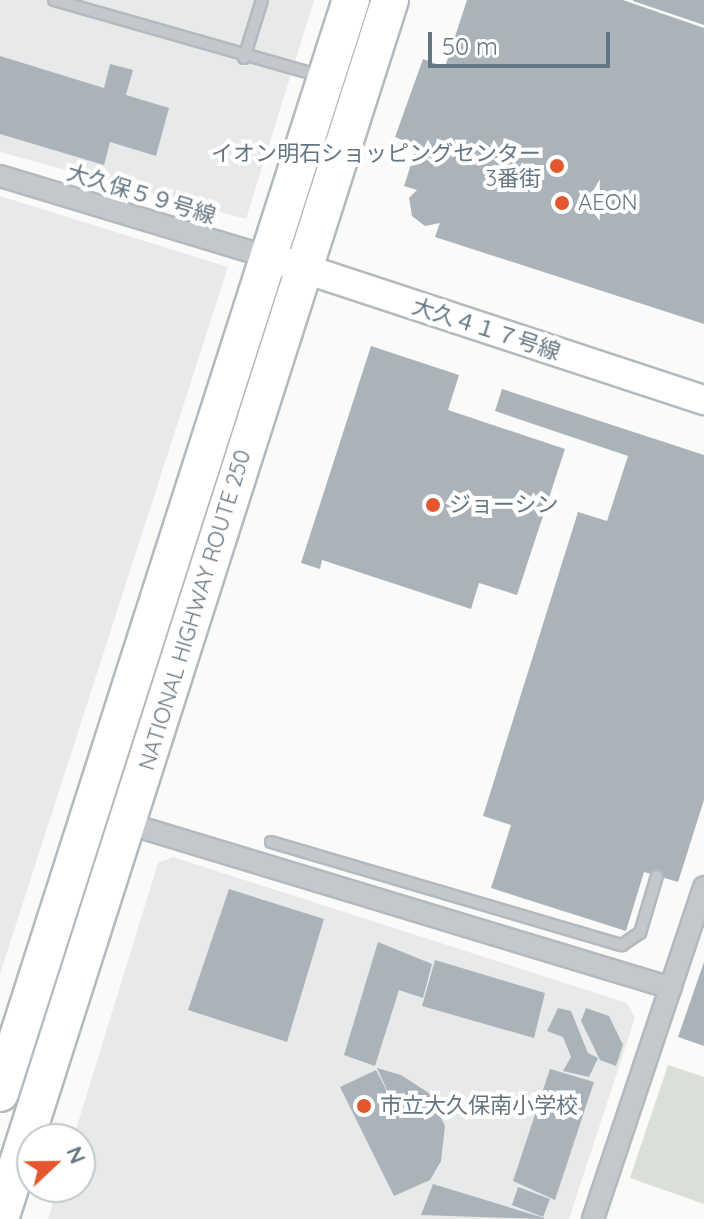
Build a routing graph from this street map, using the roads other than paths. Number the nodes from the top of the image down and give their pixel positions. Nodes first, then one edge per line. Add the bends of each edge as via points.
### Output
1 (54, 0) edge
2 (262, 0) edge
3 (351, 0) edge
4 (390, 0) edge
5 (244, 58) junction
6 (325, 77) junction
7 (0, 176) edge
8 (285, 262) junction
9 (704, 400) edge
10 (129, 824) junction
11 (271, 842) dead end
12 (657, 876) dead end
13 (704, 887) edge
14 (671, 988) junction
15 (0, 1093) edge
16 (0, 1219) edge
17 (593, 1219) edge

1 - 5 lane
2 - 5 lane
3 - 6 highway, NATIONAL HIGHWAY ROUTE 250
4 - 8 highway, NATIONAL HIGHWAY ROUTE 250
5 - 6 lane
6 - 8 highway, NATIONAL HIGHWAY ROUTE 250
7 - 8 street, 大久保５９号線
8 - 9 street, 大久４１７号線
8 - 10 highway, NATIONAL HIGHWAY ROUTE 250
8 - 15 highway, NATIONAL HIGHWAY ROUTE 250
10 - 14 street
10 - 16 highway, NATIONAL HIGHWAY ROUTE 250
11 - 12 lane via 622,945 640,933
13 - 14 street
14 - 17 street

